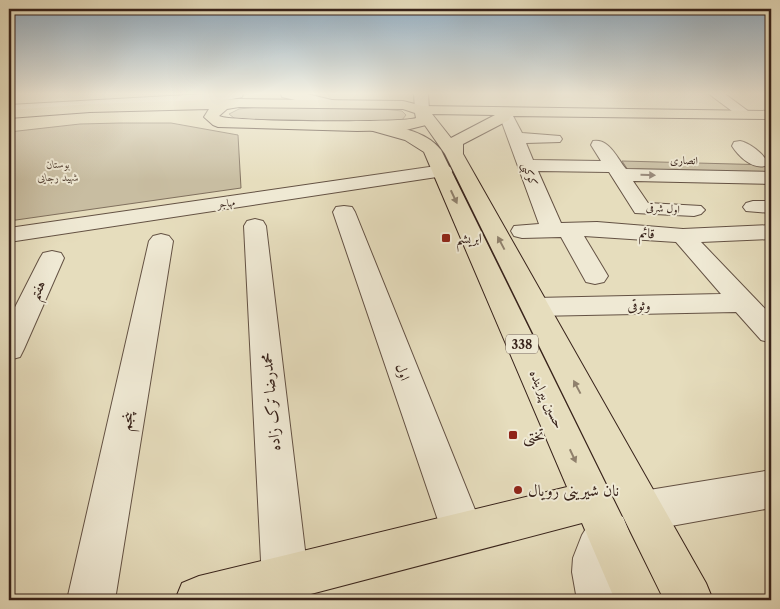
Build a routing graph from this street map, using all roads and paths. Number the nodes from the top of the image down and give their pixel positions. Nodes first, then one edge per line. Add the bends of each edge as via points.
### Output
1 (69, 122) edge
2 (223, 122) edge
3 (422, 122) edge
4 (429, 122) edge
5 (475, 122) edge
6 (493, 122) edge
7 (511, 122) edge
8 (9, 127) edge
9 (432, 132) junction
10 (516, 138) junction
11 (554, 139) dead end
12 (740, 146) dead end
13 (610, 162) junction
14 (765, 162) edge
15 (526, 165) junction
16 (771, 178) edge
17 (694, 210) dead end
18 (344, 212) dead end
19 (254, 226) dead end
20 (560, 230) junction
21 (522, 231) dead end
22 (771, 232) edge
23 (9, 236) edge
24 (683, 236) junction
25 (161, 241) dead end
26 (52, 258) dead end
27 (595, 276) dead end
28 (743, 303) junction
29 (535, 307) junction
30 (771, 333) edge
31 (9, 349) edge
32 (771, 489) edge
33 (615, 514) junction
34 (462, 532) junction
35 (286, 589) edge
36 (91, 600) edge
37 (200, 600) edge
38 (601, 600) edge
39 (639, 600) edge
40 (689, 600) edge
41 (702, 600) edge

1 - 8 street
2 - 9 main road via 371,126 413,136
3 - 9 main road
4 - 9 street
5 - 9 main road
6 - 9 main road via 456,143
7 - 10 street, کوکبی
9 - 23 street, مهاجر
29 -> 9 main road, حسین پیراینده / 338
9 -> 33 main road, حسین پیراینده / 338
10 - 11 street
10 - 15 street, کوکبی
12 - 14 street
13 - 14 street, انصاری
13 - 15 street, انصاری
13 -> 16 street, انصاری
13 - 17 street, اول شرقی via 642,209
15 - 20 street, کوکبی
18 - 34 street, اول
19 - 35 street, محمدرضا ترک زاده
20 - 21 street, قائم
20 - 24 street, قائم via 597,229
20 - 27 street, کوکبی
22 - 24 street, قائم
24 - 28 street
25 - 36 street, پنجم
26 - 31 street, هفتم
28 - 29 street, وثوقی
28 - 30 street
33 -> 29 main road, حسین پیراینده / 338
32 - 33 street
33 - 34 main road
33 - 38 street via 597,547 592,567
33 - 39 main road, حسین پیراینده / 338
33 - 40 main road, حسین پیراینده / 338
33 - 41 street
34 - 35 main road
35 - 37 main road

